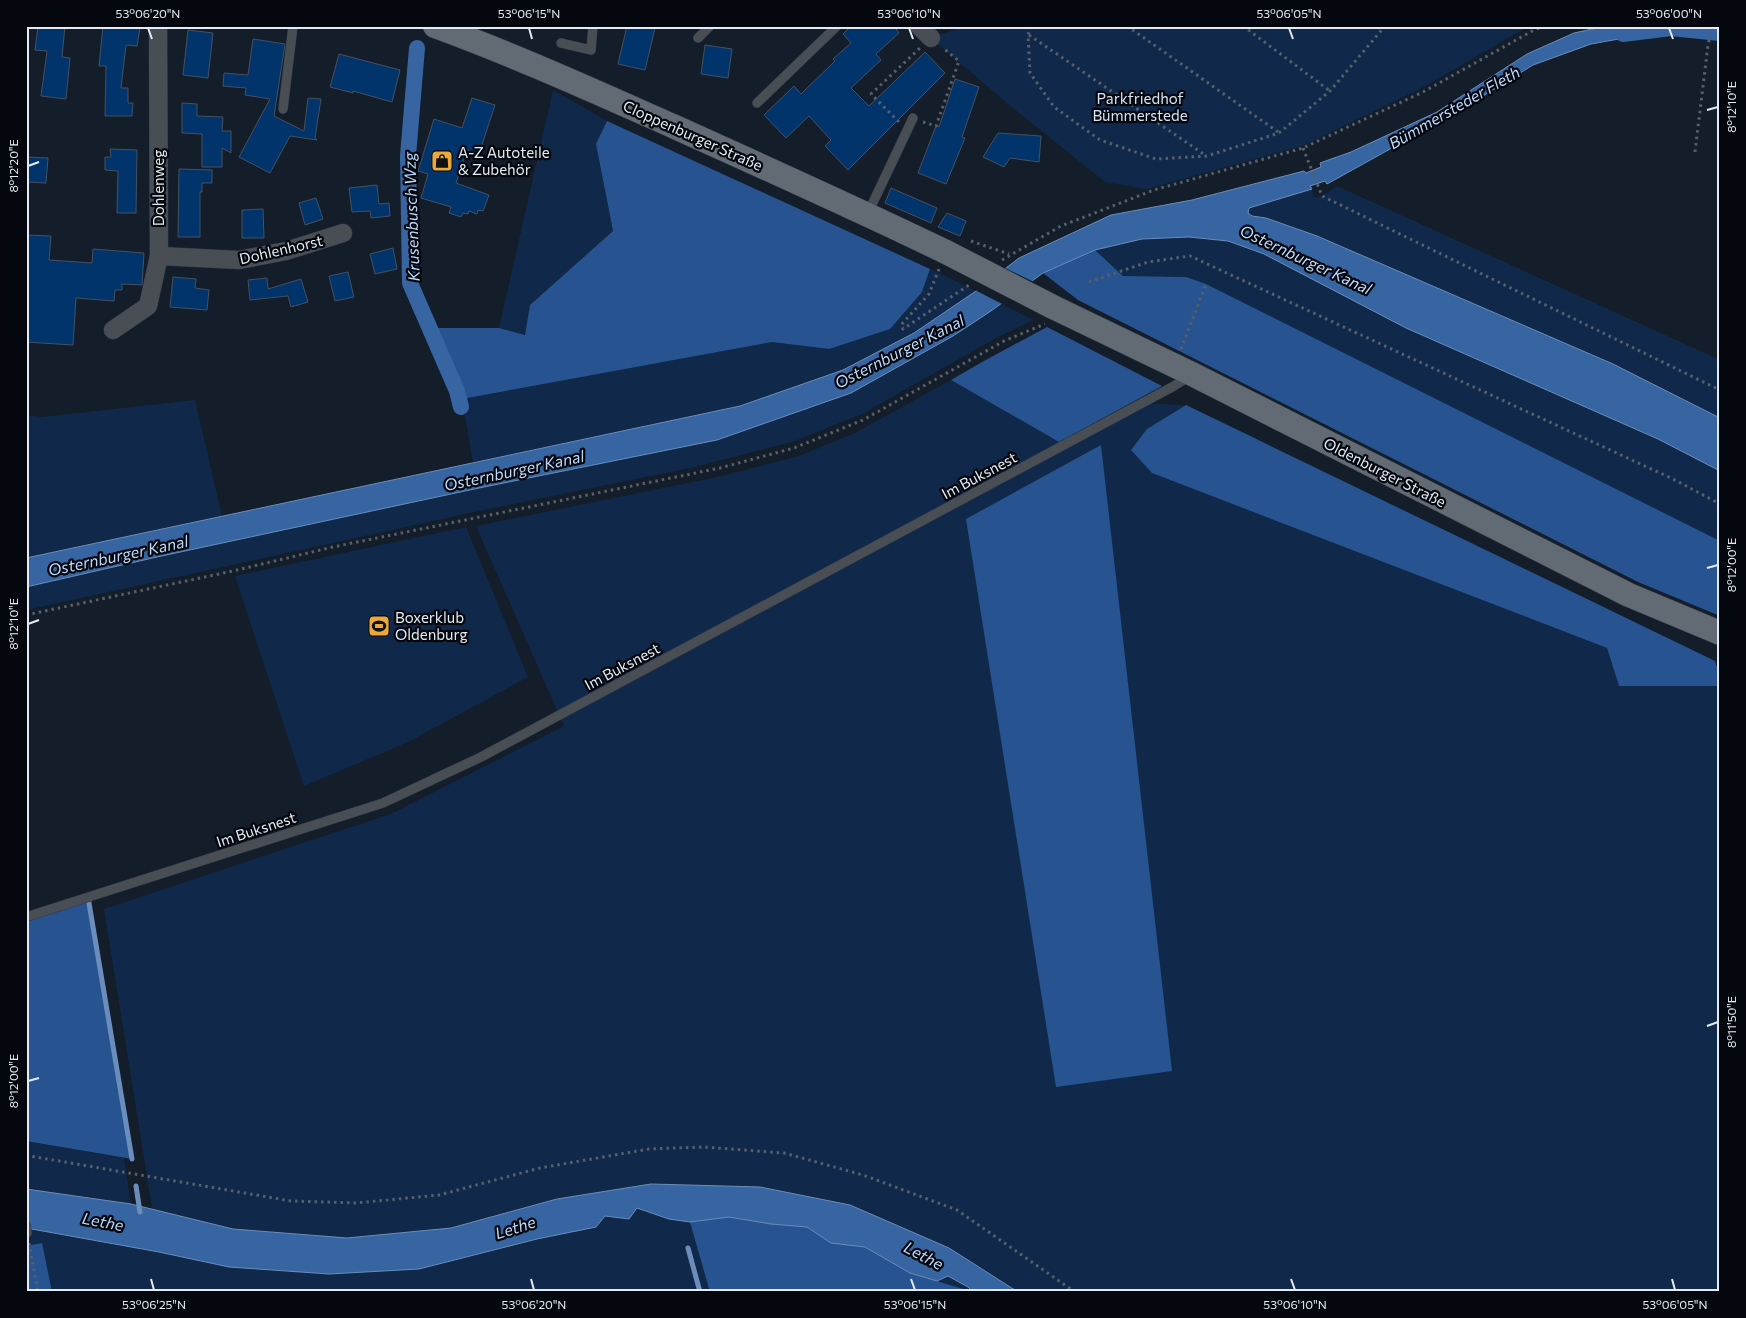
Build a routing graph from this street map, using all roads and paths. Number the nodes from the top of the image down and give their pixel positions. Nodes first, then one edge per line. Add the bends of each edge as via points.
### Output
1 (158, 26) edge
2 (292, 26) edge
3 (435, 26) edge
4 (593, 26) edge
5 (710, 26) edge
6 (837, 26) edge
7 (1031, 26) edge
8 (1127, 26) edge
9 (1243, 26) edge
10 (1385, 26) edge
11 (1545, 26) edge
12 (1712, 26) edge
13 (925, 32) edge
14 (1028, 35) junction
15 (698, 38) dead end
16 (561, 43) dead end
17 (1330, 91) junction
18 (757, 104) dead end
19 (283, 109) dead end
20 (913, 118) joint
21 (907, 131) junction
22 (1279, 133) junction
23 (1303, 148) junction
24 (1695, 152) dead end
25 (1207, 156) junction
26 (867, 214) junction
27 (343, 233) dead end
28 (950, 253) junction
29 (1009, 254) junction
30 (158, 256) junction
31 (986, 272) junction
32 (1089, 282) dead end
33 (1206, 284) dead end
34 (1051, 315) junction
35 (113, 330) dead end
36 (1189, 366) junction
37 (1720, 390) edge
38 (1720, 504) edge
39 (26, 615) edge
40 (1720, 633) edge
41 (26, 917) edge
42 (26, 1157) edge
43 (27, 1229) edge
44 (38, 1292) edge
45 (1075, 1292) edge

1 - 30 street, Dohlenweg
2 - 19 lane
3 - 26 main road, Cloppenburger Straße via 552,72
4 - 16 lane via 591,50
5 - 15 lane
6 - 18 lane
7 - 14 path
8 - 22 path
9 - 17 path
10 - 17 path
11 - 23 path via 1423,92
12 - 24 path
13 - 20 path via 960,62 936,126
13 - 21 path via 871,94
14 - 25 path
14 - 25 path via 1030,73 1054,107 1100,140 1156,159
17 - 22 path
20 - 21 lane
21 - 26 lane
22 - 25 path
23 - 29 path via 1154,190 1061,226
23 - 37 path via 1322,196
26 - 28 main road, Cloppenburger Straße
27 - 30 street, Dohlenhorst via 286,251 239,260
28 - 29 path
28 - 31 main road, Cloppenburger Straße, bridge
28 - 31 path via 929,294 901,325 903,330
29 - 31 path
30 - 35 street, Dohlenweg via 148,306
31 - 34 main road, Oldenburger Straße, bridge
32 - 38 path via 1148,262 1190,256 1673,479
33 - 36 path
34 - 36 main road, Oldenburger Straße
34 - 39 path via 863,420 794,448 720,468
36 - 40 main road, Oldenburger Straße via 1629,595
36 - 41 lane, Im Buksnest via 1174,386 490,752 392,799
42 - 45 path via 291,1201 356,1202 438,1195 540,1168 649,1149 704,1147 784,1154 863,1175 957,1210
43 - 44 path

